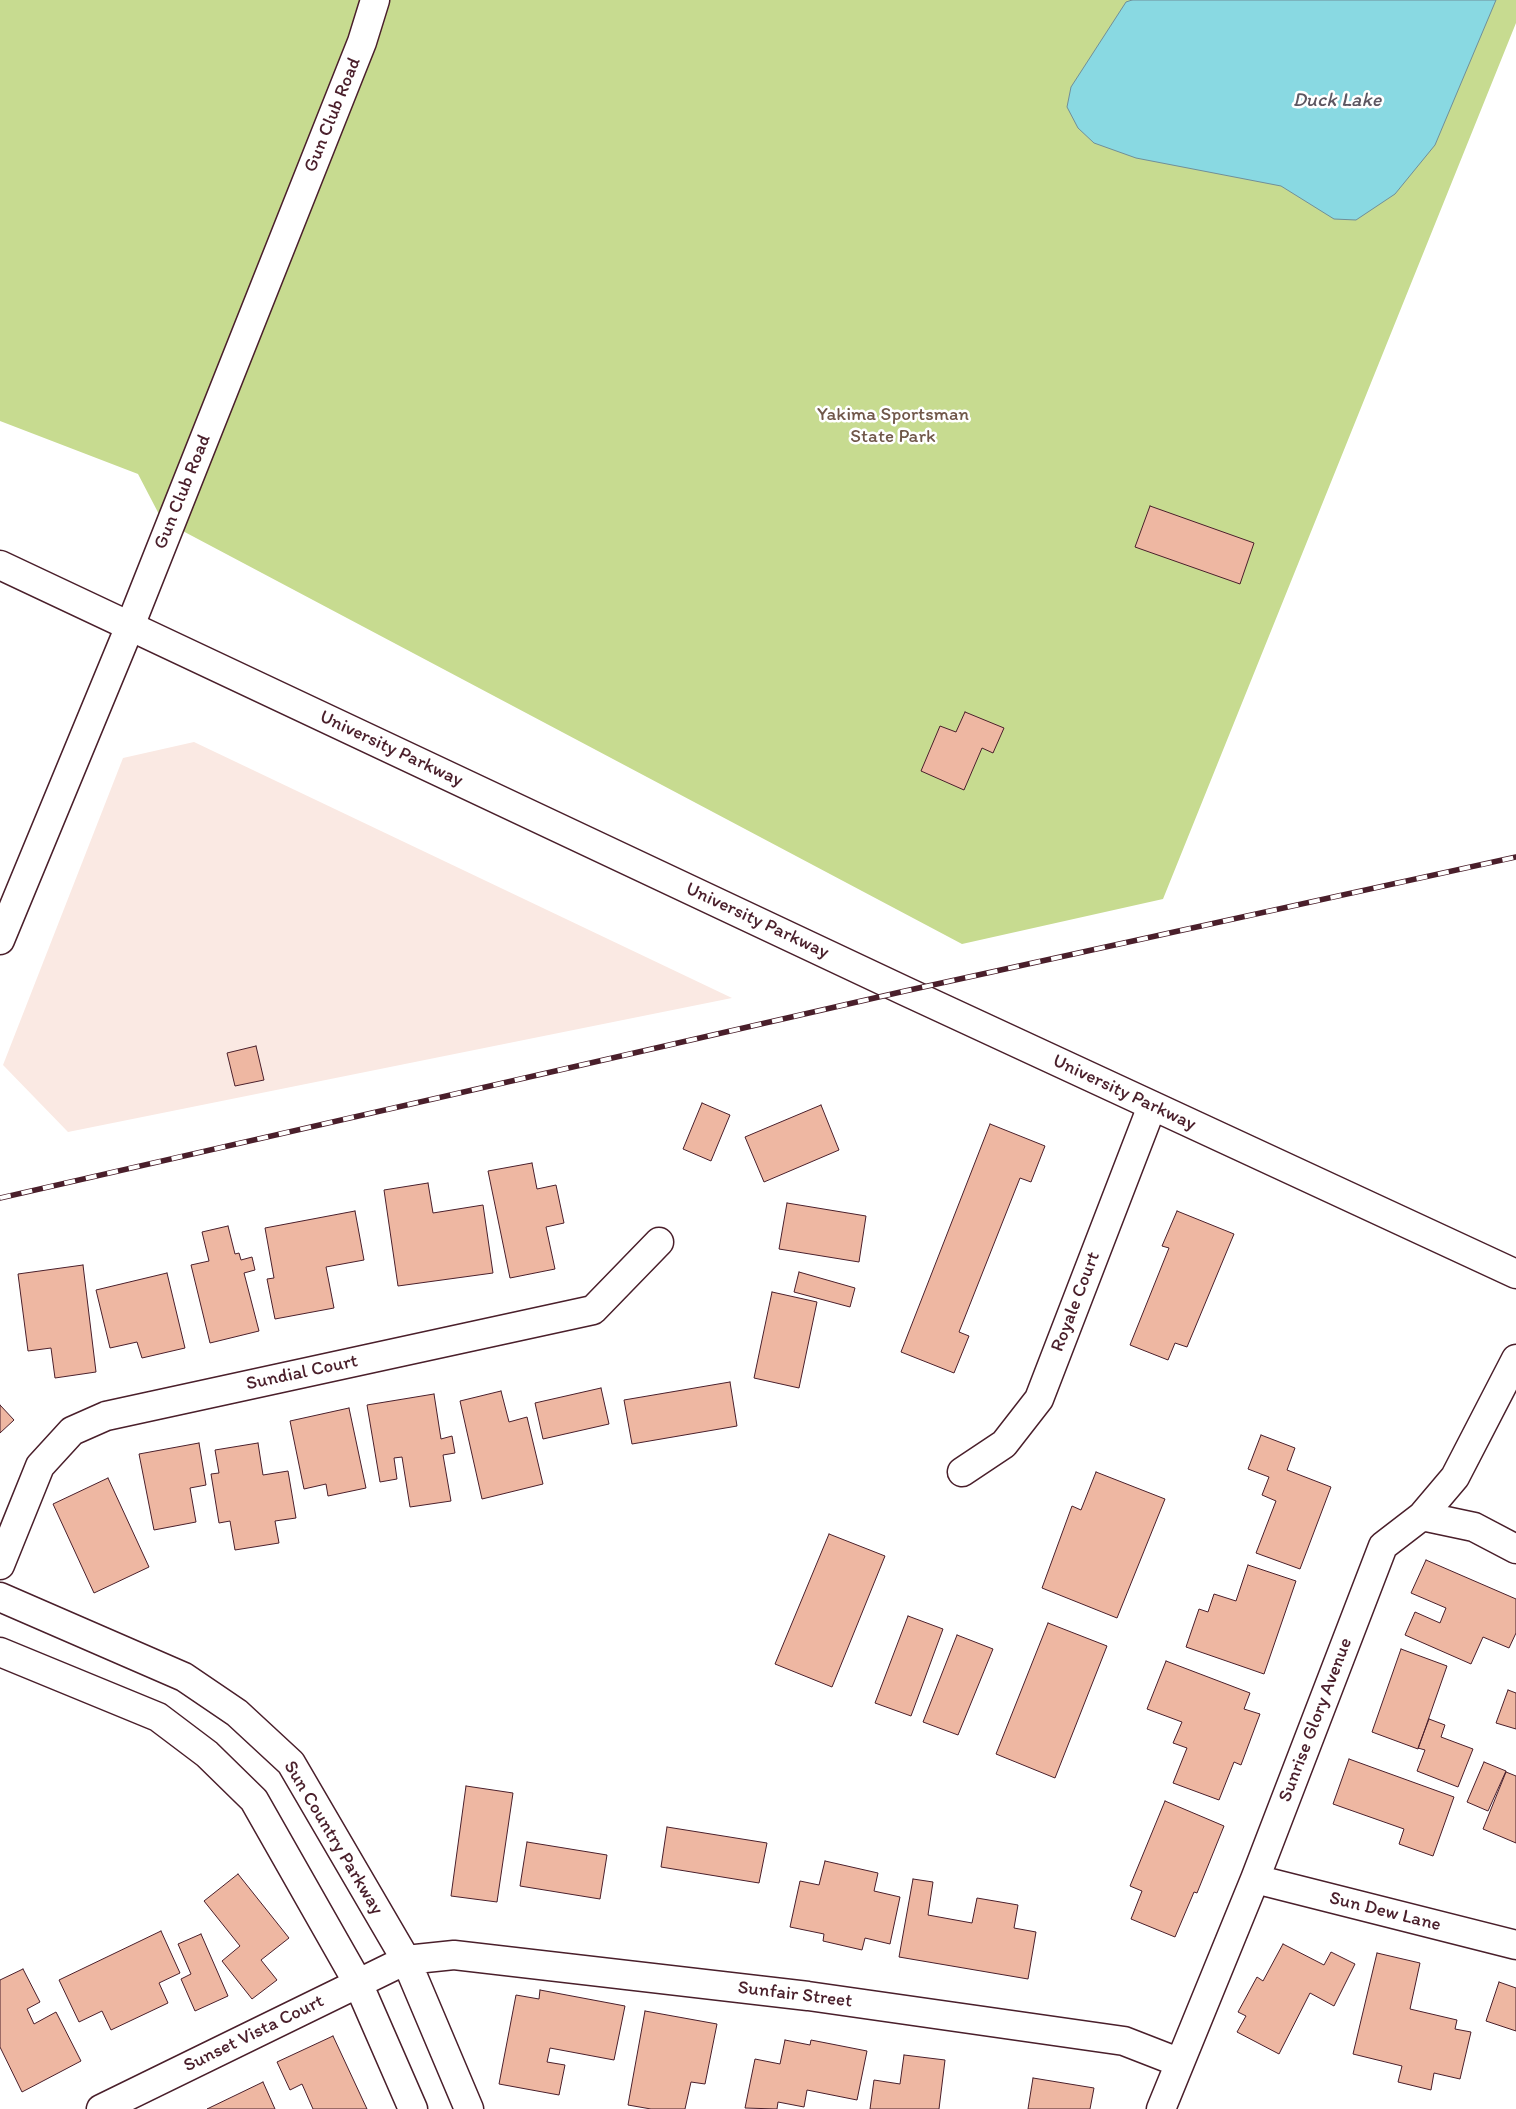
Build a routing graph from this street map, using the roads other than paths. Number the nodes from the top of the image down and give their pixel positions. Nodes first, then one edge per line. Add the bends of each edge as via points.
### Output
1 (375, 0) edge
2 (386, 0) edge
3 (362, 42) junction
4 (0, 566) edge
5 (130, 626) junction
6 (0, 940) edge
7 (1152, 1106) junction
8 (660, 1242) dead end
9 (1516, 1274) edge
10 (1516, 1359) edge
11 (962, 1472) dead end
12 (1422, 1516) junction
13 (1516, 1549) edge
14 (0, 1565) edge
15 (0, 1597) edge
16 (0, 1652) edge
17 (1255, 1880) junction
18 (1516, 1945) edge
19 (406, 1960) junction
20 (358, 1982) junction
21 (1178, 2062) junction
22 (102, 2109) edge
23 (414, 2109) edge
24 (469, 2109) edge
25 (1161, 2109) edge

1 - 3 street, Gun Club Road
2 - 3 street, Gun Club Road
3 - 5 street, Gun Club Road
4 - 5 street, University Parkway
5 - 6 street, Gun Club Road
5 - 7 street, University Parkway
7 - 9 street, University Parkway
7 - 11 street, Royale Court via 1039,1399 1004,1444
8 - 14 street, Sundial Court via 593,1310 106,1416 72,1431 40,1466
10 - 12 street, Sunrise Glory Avenue via 1455,1477
12 - 13 street via 1474,1527
12 - 17 street, Sunrise Glory Avenue via 1383,1546
15 - 19 street, Sun Country Parkway via 184,1676 237,1713 290,1763
16 - 20 street via 158,1717 207,1754 254,1800
17 - 18 street, Sun Dew Lane
17 - 21 street, Sunrise Glory Avenue
19 - 20 street, Sunset Vista Court
19 - 21 street, Sunfair Street via 454,1954 808,1996 1124,2041
19 - 24 street, Sun Country Parkway
20 - 22 street, Sunset Vista Court
20 - 23 street
21 - 25 street, Sunrise Glory Avenue

